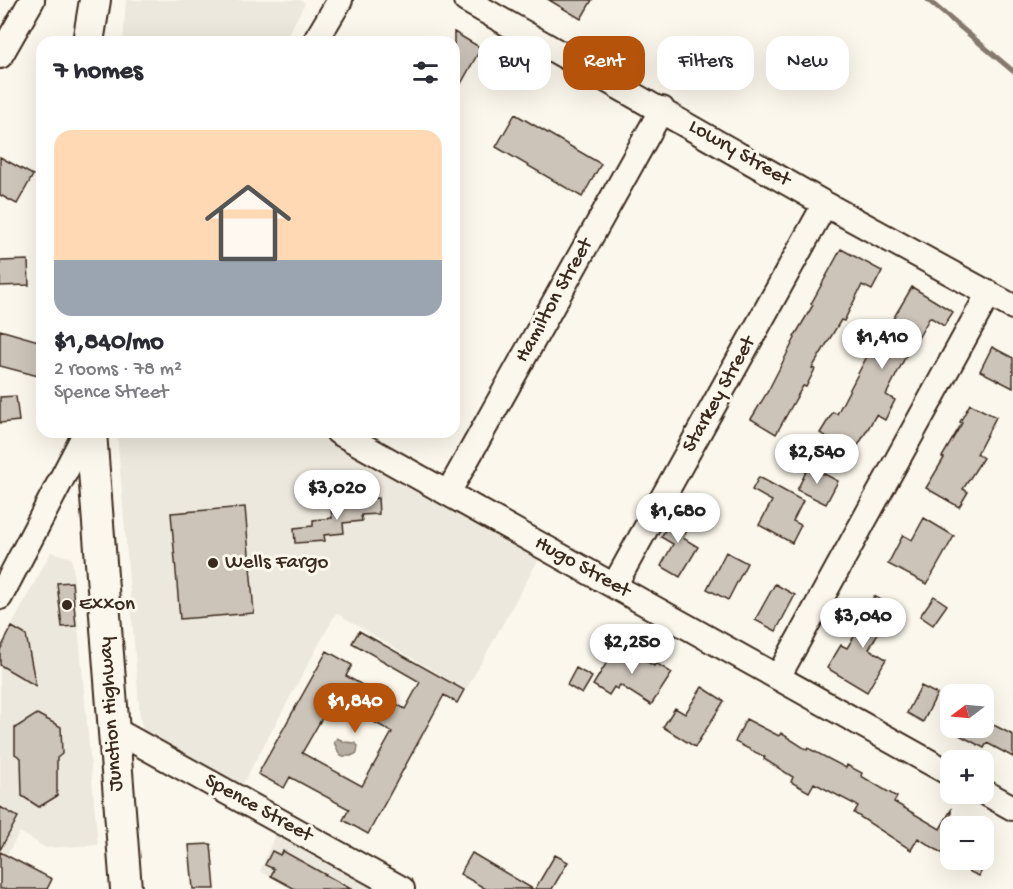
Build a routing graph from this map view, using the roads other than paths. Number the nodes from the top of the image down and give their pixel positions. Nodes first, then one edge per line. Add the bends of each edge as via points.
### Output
1 (95, 0) edge
2 (340, 0) edge
3 (466, 0) edge
4 (26, 2) edge
5 (89, 36) edge
6 (319, 36) edge
7 (0, 56) edge
8 (662, 109) junction
9 (825, 204) junction
10 (989, 293) junction
11 (1013, 307) edge
12 (83, 438) edge
13 (91, 438) edge
14 (349, 438) edge
15 (448, 494) junction
16 (614, 586) junction
17 (0, 597) edge
18 (778, 677) junction
19 (113, 729) junction
20 (940, 768) edge
21 (994, 798) edge
22 (1013, 808) edge
23 (126, 889) edge
24 (402, 889) edge

1 - 5 main road
2 - 6 street
3 - 8 street, Lowry Street
4 - 7 street
8 - 9 street, Lowry Street
8 - 15 street, Hamilton Street
9 - 10 street, Lowry Street
9 - 16 street, Starkey Street
10 - 11 street, Lowry Street
10 - 18 street
12 - 17 street
13 - 19 main road, Junction Highway
14 - 15 street, Hugo Street
15 - 16 street, Hugo Street
16 - 18 street, Hugo Street
18 - 20 street, Hugo Street
19 - 23 main road, Junction Highway
19 - 24 street, Spence Street
21 - 22 street

